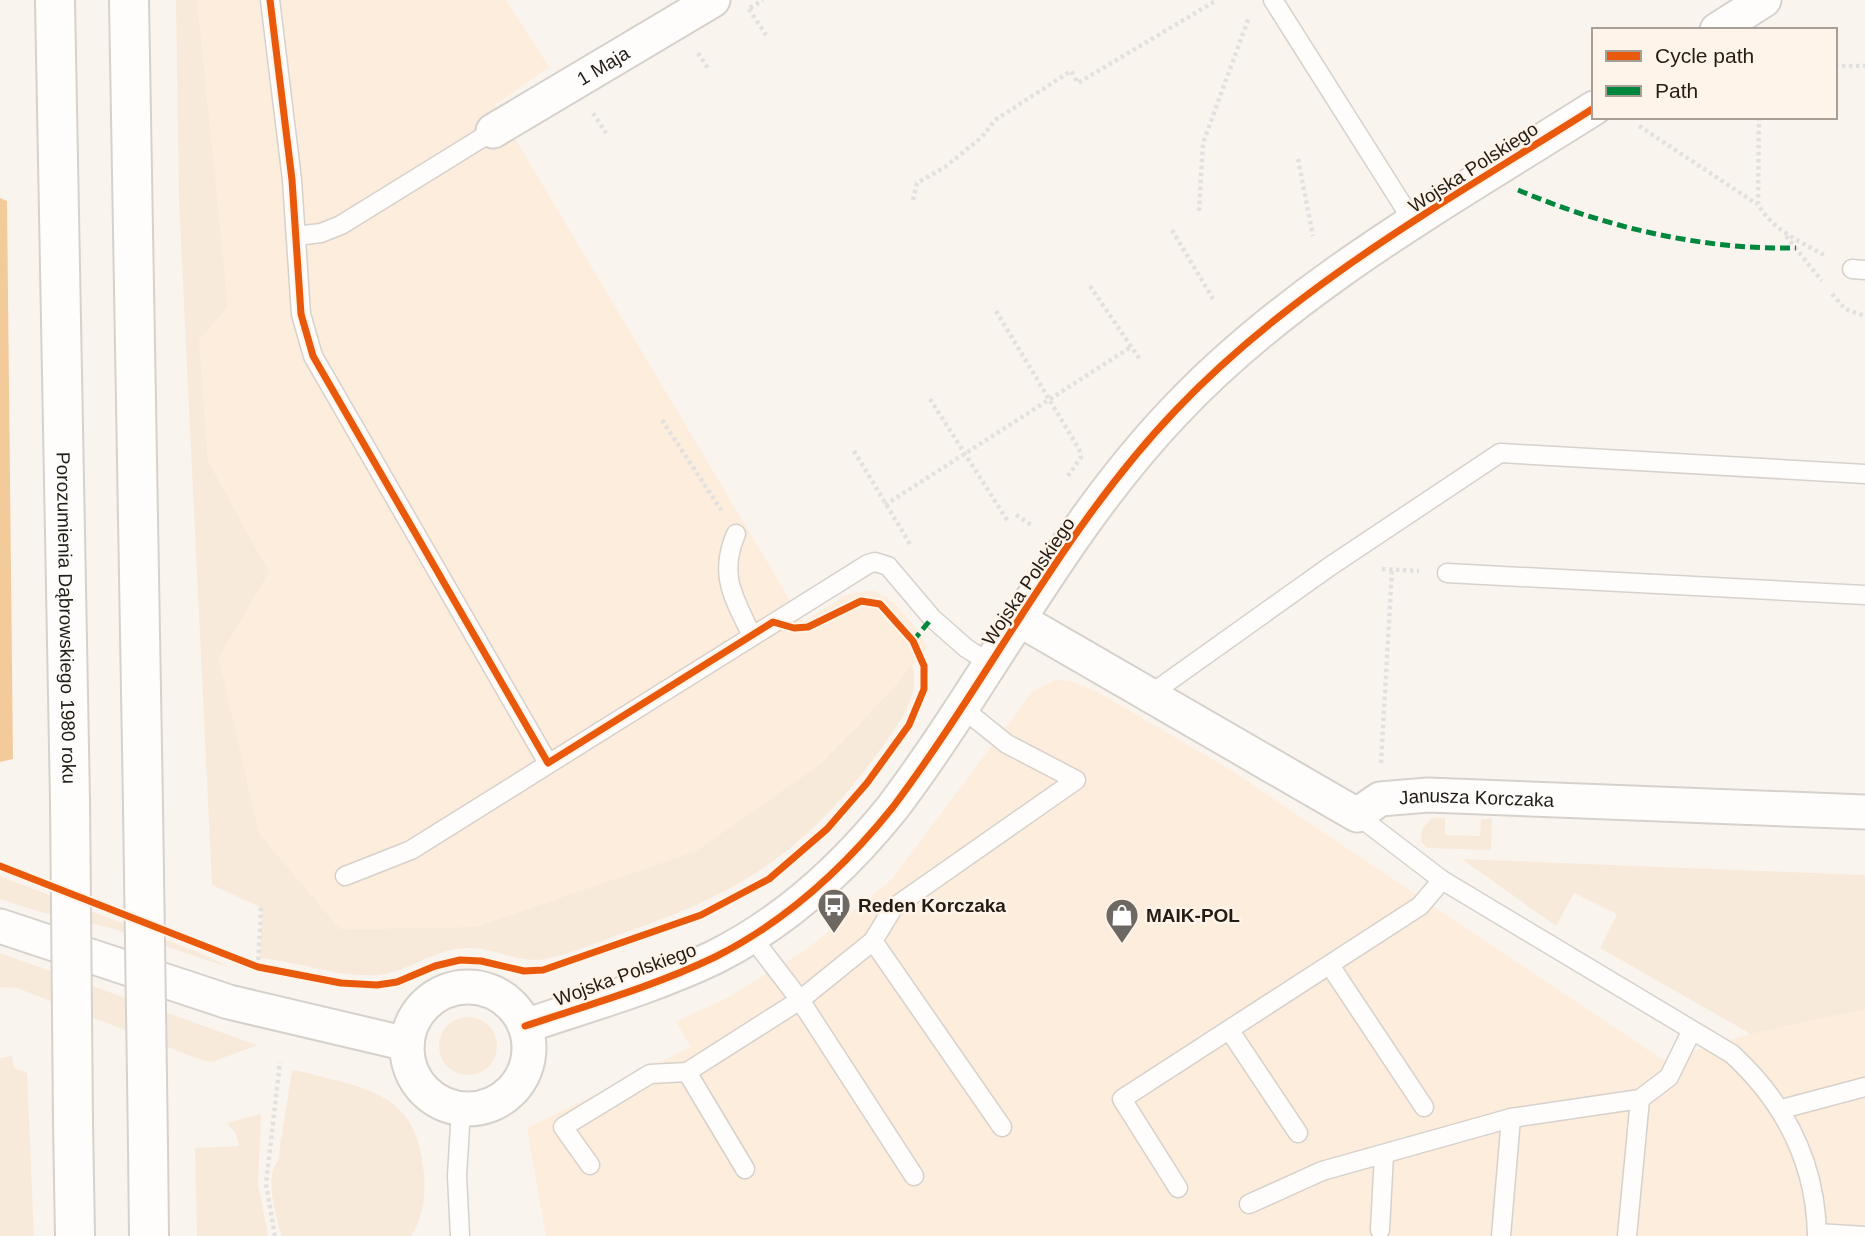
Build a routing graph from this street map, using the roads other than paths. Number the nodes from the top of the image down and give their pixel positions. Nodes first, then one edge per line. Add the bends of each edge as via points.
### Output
1 (55, 0) edge
2 (129, 0) edge
3 (270, 0) edge
4 (713, 0) edge
5 (1273, 0) edge
6 (1764, 0) edge
7 (1720, 28) edge
8 (1592, 109) edge
9 (492, 131) joint
10 (1414, 223) junction
11 (296, 236) junction
12 (1865, 474) edge
13 (736, 534) road end
14 (1447, 573) dead end
15 (1865, 595) edge
16 (1020, 620) junction
17 (752, 636) junction
18 (991, 664) junction
19 (1148, 696) junction
20 (962, 708) junction
21 (548, 763) junction
22 (1865, 812) edge
23 (1357, 815) junction
24 (345, 876) dead end
25 (1442, 880) junction
26 (0, 926) edge
27 (751, 936) junction
28 (873, 941) junction
29 (1331, 967) junction
30 (800, 1000) junction
31 (525, 1026) junction
32 (1230, 1031) junction
33 (1691, 1032) junction
34 (407, 1044) junction
35 (687, 1072) junction
36 (1865, 1087) edge
37 (1640, 1099) junction
38 (1424, 1107) dead end
39 (461, 1108) junction
40 (1782, 1109) junction
41 (1511, 1118) junction
42 (1002, 1127) dead end
43 (1298, 1133) dead end
44 (1384, 1154) junction
45 (590, 1165) dead end
46 (745, 1169) dead end
47 (914, 1176) dead end
48 (1178, 1188) dead end
49 (1248, 1204) dead end
50 (1380, 1230) dead end
51 (1817, 1234) edge
52 (75, 1236) edge
53 (149, 1236) edge
54 (460, 1236) edge
55 (1501, 1236) edge
56 (1627, 1236) edge
57 (1865, 1236) edge

1 - 52 main road, Porozumienia Dąbrowskiego 1980 roku, bridge
2 - 53 main road, bridge
3 - 11 lane
4 - 9 street, 1 Maja
5 - 10 lane
6 - 7 street
8 - 10 street, Wojska Polskiego
9 - 11 lane via 341,225
10 - 16 street, Wojska Polskiego via 1265,326 1173,412 1112,486
11 - 21 lane via 302,314 313,356
12 - 19 lane via 1500,453
13 - 17 lane via 727,570 731,593
14 - 15 lane
16 - 18 street, Wojska Polskiego
16 - 19 street
17 - 18 lane via 875,562 893,570 932,618
17 - 21 lane
18 - 20 street, Wojska Polskiego
19 - 23 street
20 - 27 street, Wojska Polskiego via 864,843 823,883
20 - 28 lane via 1007,744 1076,780 893,908
21 - 24 lane via 411,849
22 - 23 street, Janusza Korczaka via 1428,795 1380,799
23 - 25 lane
25 - 29 lane via 1420,906
25 - 33 lane
26 - 34 street via 229,1002
27 - 30 lane
27 - 31 street, Wojska Polskiego via 713,958 654,982
28 - 30 lane
28 - 42 lane
29 - 32 lane
29 - 38 lane
30 - 35 lane
30 - 47 lane
31 - 34 street via 515,1008 499,995 479,987 458,987 438,993 422,1006 411,1024
31 - 39 street via 529,1046 526,1067 516,1085 501,1099 482,1107
32 - 43 lane
32 - 48 lane via 1122,1099
33 - 37 lane via 1669,1077
33 - 40 lane via 1732,1054
34 - 39 street via 408,1063 416,1080 443,1104
35 - 45 lane via 649,1074 563,1127
35 - 46 lane
36 - 40 lane
37 - 41 lane
37 - 56 lane
39 - 54 lane
40 - 51 lane via 1807,1169
41 - 44 lane
41 - 55 lane
44 - 49 lane via 1322,1171
44 - 50 lane
51 - 57 lane

